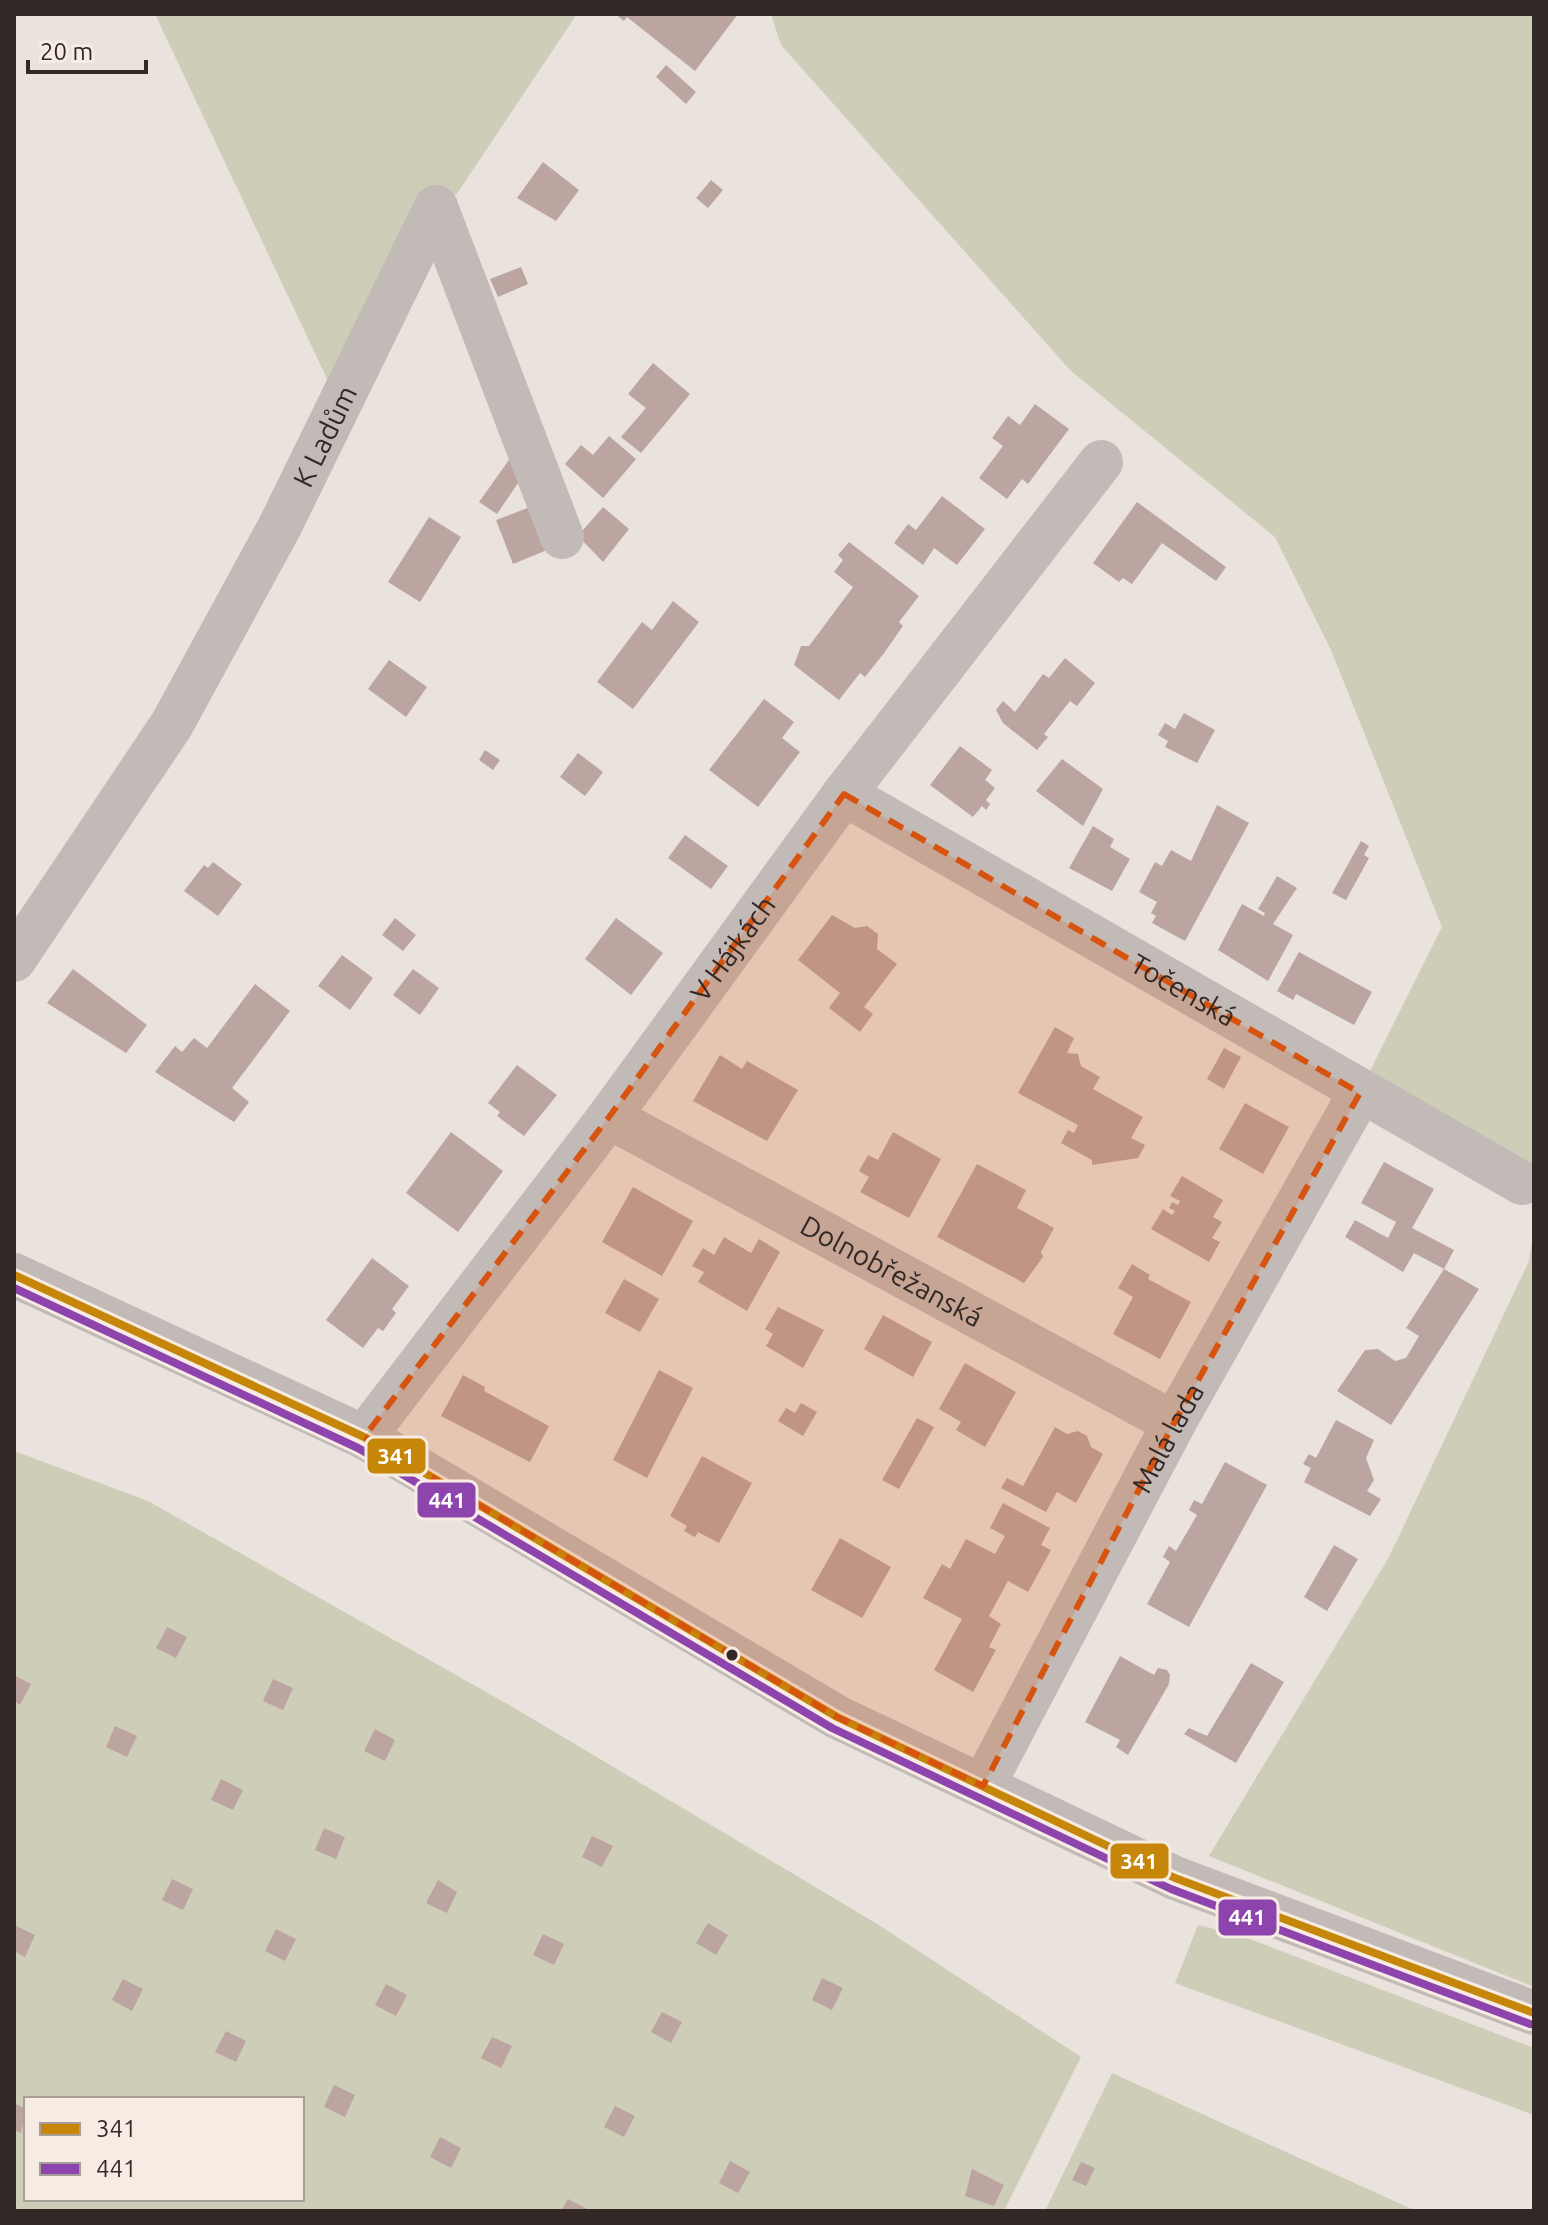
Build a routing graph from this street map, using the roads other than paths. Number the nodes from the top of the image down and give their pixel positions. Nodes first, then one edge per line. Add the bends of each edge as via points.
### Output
1 (1101, 462) dead end
2 (562, 537) dead end
3 (844, 794) junction
4 (14, 960) edge
5 (1360, 1093) junction
6 (609, 1117) junction
7 (1522, 1183) dead end
8 (14, 1275) edge
9 (1174, 1423) junction
10 (364, 1437) junction
11 (983, 1786) junction
12 (1534, 2013) edge

1 - 3 street, V Hájkách
2 - 4 street, K Ladům via 436,207 280,526 172,724
3 - 5 street, Točenská
3 - 6 street, V Hájkách
5 - 7 street, Točenská
5 - 9 street, Malá lada
6 - 9 street, Dolnobřežanská
6 - 10 street, V Hájkách
8 - 10 street
9 - 11 street, Malá lada
10 - 11 street via 837,1717
11 - 12 street via 1175,1878

